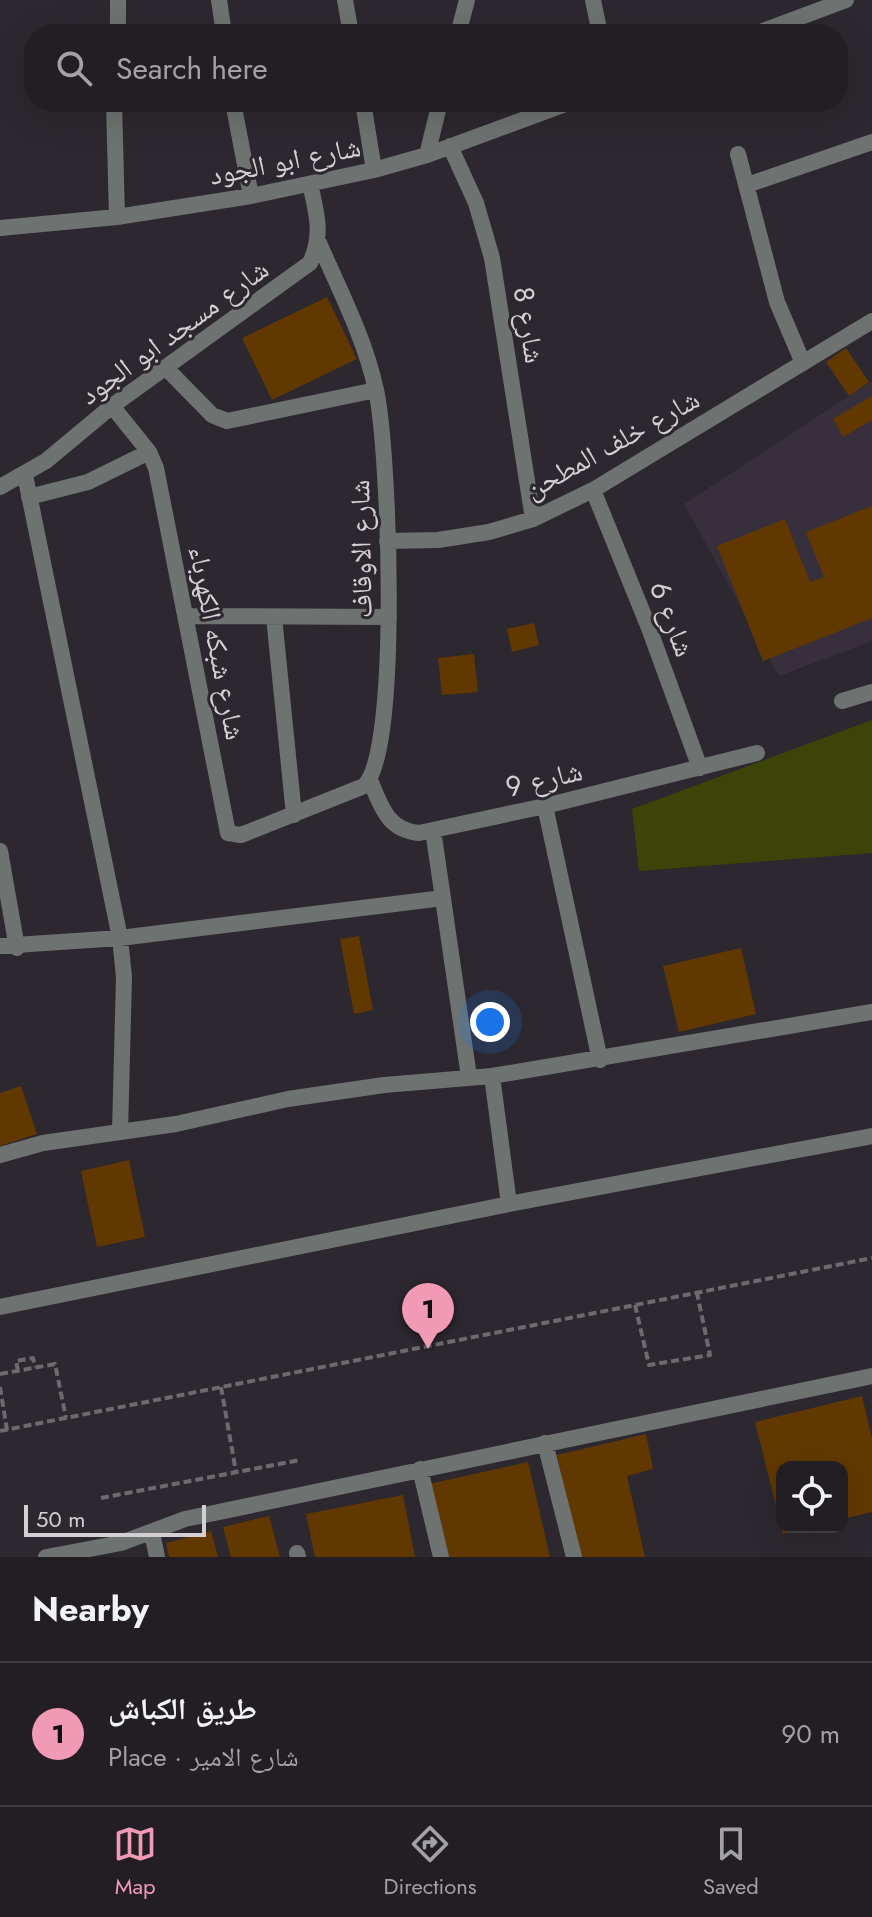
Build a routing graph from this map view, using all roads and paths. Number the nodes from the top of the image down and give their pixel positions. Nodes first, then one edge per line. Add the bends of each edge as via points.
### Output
1 (118, 0) edge
2 (219, 0) edge
3 (345, 0) edge
4 (467, 0) edge
5 (593, 0) edge
6 (846, 0) edge
7 (118, 24) edge
8 (223, 24) edge
9 (349, 24) edge
10 (461, 24) edge
11 (598, 24) edge
12 (782, 24) edge
13 (114, 112) edge
14 (235, 112) edge
15 (365, 112) edge
16 (438, 112) edge
17 (544, 112) edge
18 (872, 142) edge
19 (450, 146) junction
20 (738, 154) dead end
21 (427, 155) junction
22 (374, 170) junction
23 (310, 184) junction
24 (747, 185) junction
25 (251, 196) junction
26 (117, 217) junction
27 (0, 228) edge
28 (319, 243) junction
29 (872, 321) edge
30 (803, 363) junction
31 (166, 368) junction
32 (376, 390) junction
33 (112, 406) junction
34 (149, 452) junction
35 (25, 475) junction
36 (0, 487) edge
37 (593, 490) junction
38 (29, 497) junction
39 (533, 519) junction
40 (387, 541) junction
41 (186, 616) junction
42 (274, 617) junction
43 (389, 617) junction
44 (872, 692) edge
45 (842, 701) dead end
46 (757, 753) dead end
47 (700, 768) junction
48 (370, 780) junction
49 (545, 806) junction
50 (294, 815) junction
51 (433, 830) junction
52 (0, 851) edge
53 (443, 898) junction
54 (120, 938) junction
55 (9, 947) edge
56 (872, 1012) edge
57 (600, 1060) junction
58 (492, 1076) junction
59 (469, 1077) junction
60 (120, 1132) junction
61 (872, 1136) edge
62 (0, 1155) edge
63 (509, 1204) junction
64 (872, 1258) edge
65 (697, 1293) junction
66 (635, 1305) junction
67 (0, 1307) edge
68 (35, 1367) junction
69 (18, 1371) junction
70 (0, 1374) edge
71 (872, 1376) edge
72 (0, 1387) edge
73 (221, 1387) junction
74 (66, 1418) junction
75 (7, 1430) junction
76 (0, 1431) edge
77 (545, 1443) junction
78 (300, 1460) dead end
79 (420, 1469) junction
80 (236, 1472) junction
81 (101, 1498) dead end
82 (152, 1533) junction
83 (46, 1557) edge
84 (157, 1557) edge
85 (441, 1557) edge
86 (574, 1557) edge

1 - 7 street
2 - 8 street
3 - 9 street
4 - 10 street
5 - 11 street
6 - 12 street
13 - 26 street
14 - 25 street
15 - 22 street
16 - 21 street
17 - 19 street, شارع ابو الجود
18 - 24 street
19 - 21 street, شارع ابو الجود
19 - 39 street, شارع 8 via 476,203 492,258
20 - 24 street
21 - 22 street, شارع ابو الجود
22 - 23 street, شارع ابو الجود
23 - 25 street, شارع ابو الجود
23 - 28 street
24 - 30 street via 777,302
25 - 26 street, شارع ابو الجود
26 - 27 street, شارع ابو الجود
28 - 31 street, شارع مسجد ابو الجود via 310,263 294,277
28 - 32 street, شارع الاوقاف via 362,342
29 - 30 street, شارع خلف المطحن
30 - 37 street, شارع خلف المطحن
31 - 32 street via 212,415 227,421
31 - 33 street, شارع مسجد ابو الجود
32 - 40 street, شارع الاوقاف via 385,449
33 - 34 street, شارع شبكه الكهرباء
33 - 35 street, شارع مسجد ابو الجود
34 - 38 street via 88,482
34 - 41 street, شارع شبكه الكهرباء via 162,489
35 - 36 street, شارع مسجد ابو الجود
35 - 38 street
37 - 39 street, شارع خلف المطحن
37 - 47 street, شارع 6
38 - 54 street
39 - 40 street, شارع خلف المطحن via 438,540
40 - 43 street, شارع الاوقاف
41 - 42 street
41 - 50 street, شارع شبكه الكهرباء via 228,833 241,835
42 - 43 street
42 - 50 street
43 - 48 street, شارع الاوقاف via 388,661
44 - 45 street
46 - 47 street, شارع 9
47 - 49 street, شارع 9
48 - 50 street
48 - 51 street, شارع 9 via 392,824 404,832
49 - 51 street, شارع 9
49 - 57 street
51 - 53 street
52 - 55 street
53 - 54 street
53 - 59 street
54 - 55 street
54 - 60 street
56 - 57 street
57 - 58 street
58 - 59 street
58 - 63 street
59 - 60 street via 288,1099
60 - 62 street
61 - 63 street
63 - 67 street
64 - 65 path
65 - 66 path
65 - 66 path via 710,1355 649,1365
66 - 73 path
68 - 69 path
68 - 69 path via 33,1358 16,1361
68 - 74 path via 55,1364
69 - 70 path
71 - 77 street
72 - 75 path
73 - 74 path
73 - 80 path
74 - 75 path
75 - 76 path
77 - 79 street
77 - 86 street
78 - 80 path
79 - 82 street via 185,1519
79 - 85 street
80 - 81 path
82 - 83 street
82 - 84 street

